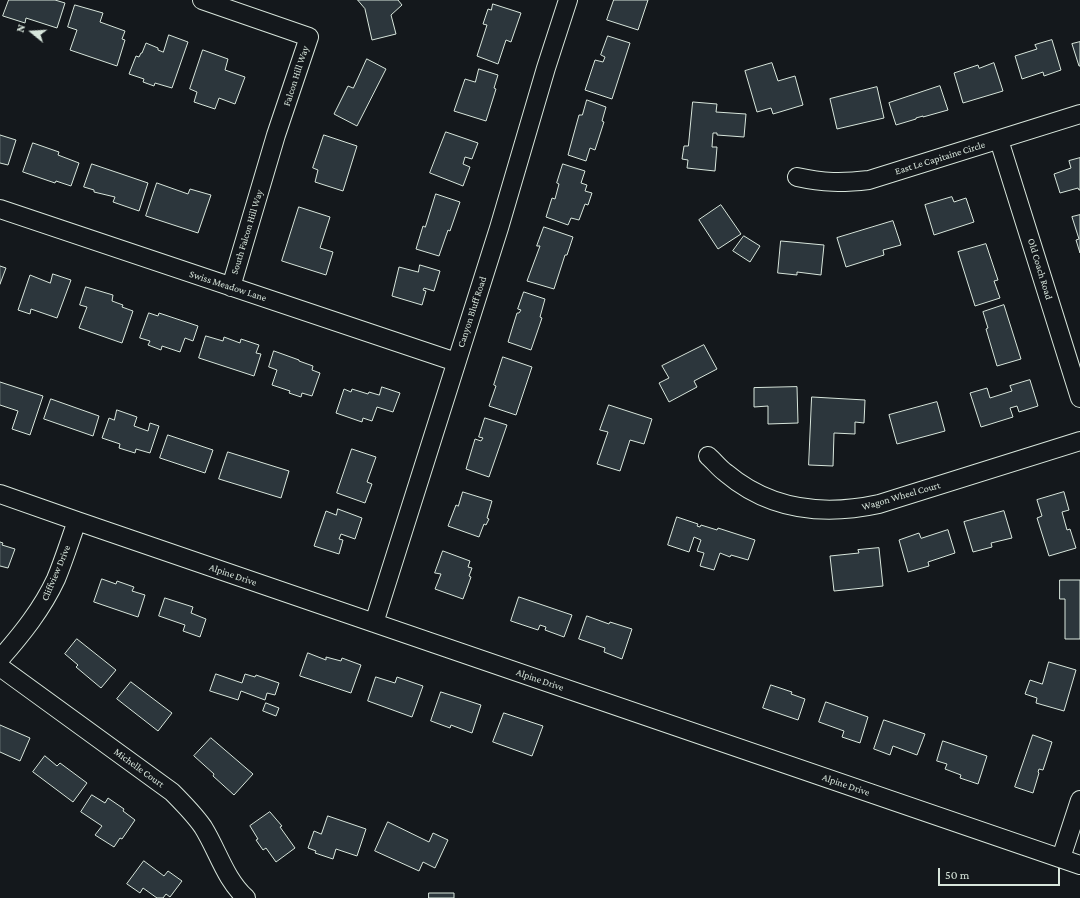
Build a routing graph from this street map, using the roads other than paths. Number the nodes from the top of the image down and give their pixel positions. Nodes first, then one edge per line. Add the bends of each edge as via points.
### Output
1 (202, 0) edge
2 (568, 0) edge
3 (1080, 114) edge
4 (999, 140) junction
5 (264, 177) joint
6 (797, 177) dead end
7 (0, 209) edge
8 (231, 287) junction
9 (456, 362) junction
10 (1080, 398) edge
11 (1080, 441) edge
12 (708, 456) dead end
13 (0, 494) edge
14 (77, 521) junction
15 (374, 623) junction
16 (0, 659) edge
17 (0, 667) edge
18 (1080, 800) edge
19 (1061, 858) junction
20 (1080, 864) edge
21 (246, 898) edge

1 - 5 street, Falcon Hill Way via 309,37
2 - 9 street, Canyon Bluff Road
3 - 4 street, East Le Capitaine Circle
4 - 6 street, East Le Capitaine Circle via 869,180 818,182
4 - 10 street, Old Coach Road
5 - 8 street, South Falcon Hill Way
7 - 8 street, Swiss Meadow Lane
8 - 9 street, Swiss Meadow Lane
9 - 15 street, Canyon Bluff Road
11 - 12 street, Wagon Wheel Court via 879,504 830,511 806,509 763,497 742,485
13 - 14 street, Alpine Drive
14 - 15 street, Alpine Drive
14 - 16 street, Cliffview Drive via 56,578 41,607 20,637
15 - 19 street, Alpine Drive
17 - 21 street, Michelle Court via 172,792 202,827 228,877
18 - 19 street
19 - 20 street, Alpine Drive

